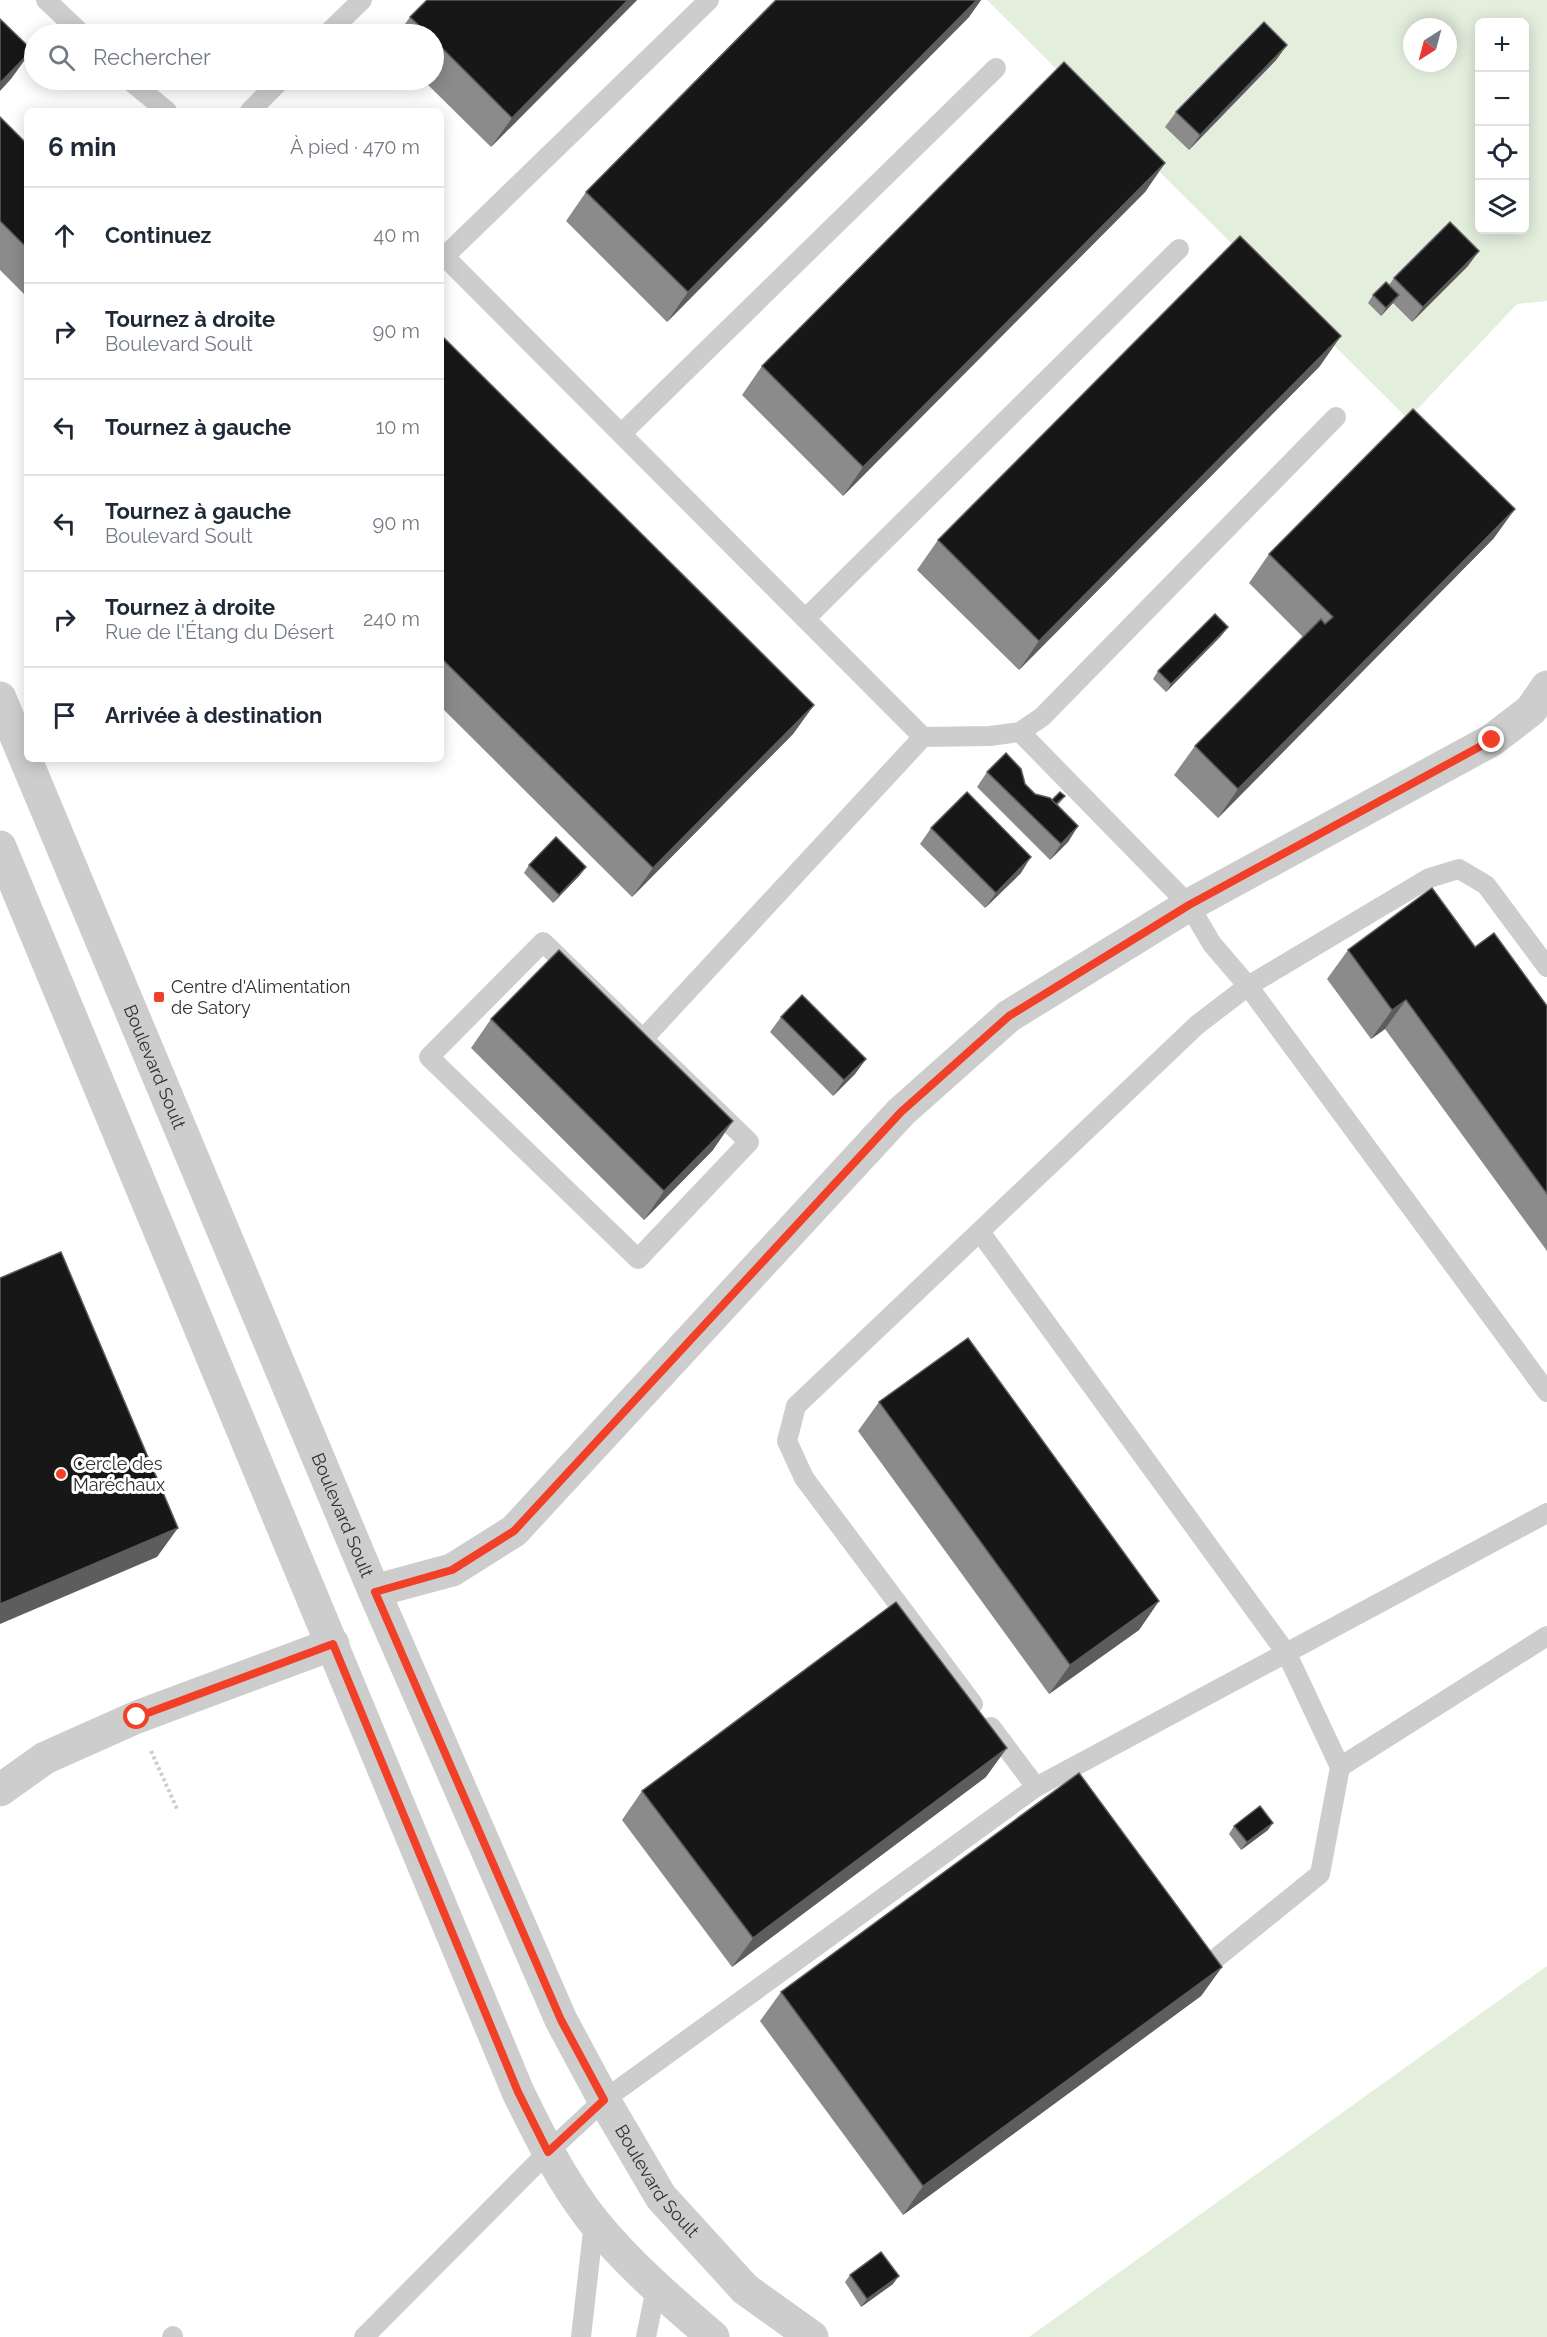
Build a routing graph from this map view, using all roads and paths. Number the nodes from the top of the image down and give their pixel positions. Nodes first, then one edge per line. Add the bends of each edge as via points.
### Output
1 (46, 0) edge
2 (362, 0) edge
3 (709, 0) edge
4 (71, 24) edge
5 (337, 24) edge
6 (996, 68) dead end
7 (141, 90) edge
8 (271, 90) edge
9 (162, 108) edge
10 (253, 108) edge
11 (1179, 249) dead end
12 (444, 253) edge
13 (444, 255) edge
14 (1336, 417) dead end
15 (621, 434) junction
16 (805, 619) junction
17 (1547, 687) edge
18 (0, 698) edge
19 (1020, 732) junction
20 (923, 737) junction
21 (24, 755) edge
22 (27, 762) edge
23 (0, 847) edge
24 (1189, 905) junction
25 (1547, 967) edge
26 (1248, 986) junction
27 (643, 1039) junction
28 (980, 1232) junction
29 (1547, 1392) edge
30 (1547, 1513) edge
31 (375, 1592) junction
32 (1547, 1636) edge
33 (333, 1644) junction
34 (1287, 1654) junction
35 (137, 1717) junction
36 (1340, 1767) junction
37 (1036, 1787) junction
38 (0, 1790) edge
39 (178, 1811) dead end
40 (1204, 1968) edge
41 (604, 2100) junction
42 (548, 2152) junction
43 (594, 2222) junction
44 (656, 2288) junction
45 (364, 2337) edge
46 (580, 2337) edge
47 (646, 2337) edge
48 (712, 2337) edge
49 (812, 2337) edge

1 - 4 lane
2 - 5 lane
3 - 12 lane
6 - 15 lane
7 - 9 lane
8 - 10 lane
11 - 16 lane
13 - 15 lane
14 - 19 lane via 1042,717
15 - 16 lane
16 - 20 lane
17 - 24 street via 1530,710 1492,740
18 - 21 street, Boulevard Soult
19 - 20 lane
19 - 24 lane
20 - 27 lane
22 - 31 street, Boulevard Soult
23 - 33 street
24 - 26 lane via 1212,944
24 - 31 street via 1009,1016 901,1112 514,1531 452,1570
25 - 26 lane via 1486,885 1459,869 1429,878
26 - 28 lane via 1197,1025
26 - 29 lane
27 - 27 lane via 543,942 429,1057 638,1259 749,1142
28 - 34 lane
28 - 37 lane via 796,1406 786,1441 804,1478
30 - 34 lane
31 - 41 street, Boulevard Soult via 561,2020
32 - 36 lane
33 - 35 street
33 - 42 street via 518,2092
34 - 36 lane
34 - 37 lane
35 - 38 street via 45,1758
35 - 39 path
36 - 40 lane via 1320,1874
37 - 41 lane
41 - 42 lane
41 - 49 street, Boulevard Soult via 661,2197 745,2289
42 - 43 street
42 - 45 lane
43 - 44 street
43 - 46 lane
44 - 47 lane
44 - 48 street

